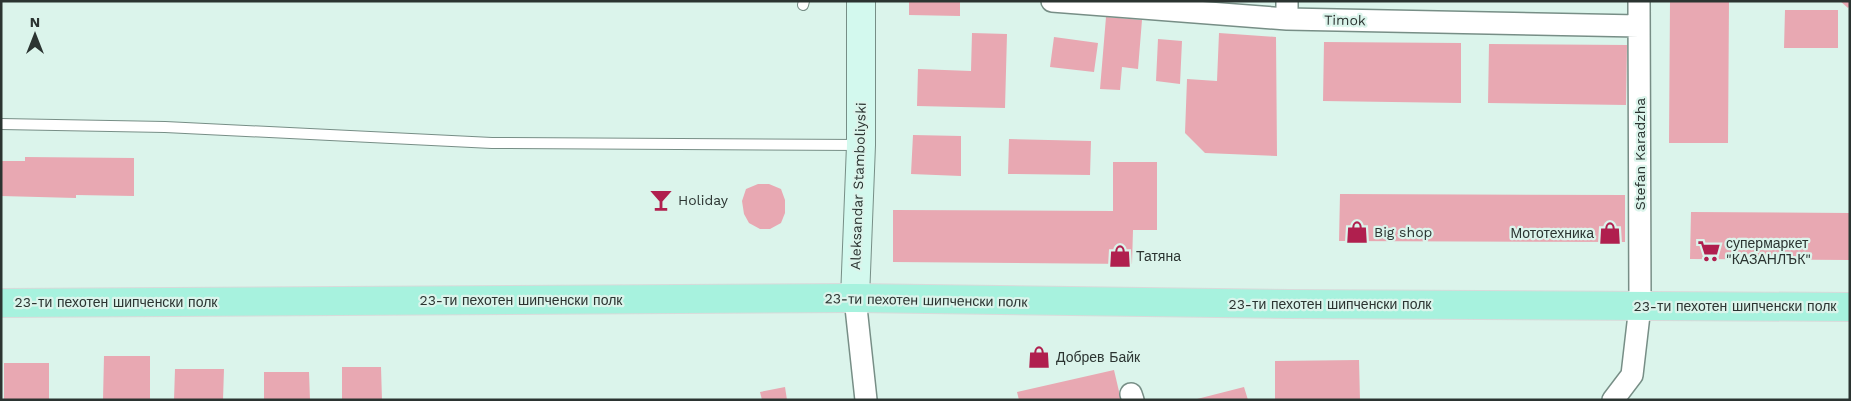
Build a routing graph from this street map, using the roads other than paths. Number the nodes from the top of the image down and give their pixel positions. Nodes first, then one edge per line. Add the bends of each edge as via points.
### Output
1 (861, 1) edge
2 (1052, 1) edge
3 (1639, 1) edge
4 (1287, 10) edge
5 (1639, 26) junction
6 (1, 124) edge
7 (861, 145) junction
8 (855, 298) junction
9 (1, 302) edge
10 (1640, 306) junction
11 (1850, 307) edge
12 (866, 400) edge
13 (1613, 400) edge

1 - 7 main road, Aleksandar Stamboliyski
2 - 4 street, Timok
3 - 5 street, Stefan Karadzha
4 - 5 street, Timok
5 - 10 street, Stefan Karadzha
6 - 7 lane via 165,127 492,143
7 - 8 main road, Aleksandar Stamboliyski
8 - 9 main road, 23-ти пехотен шипченски полк
8 - 10 main road, 23-ти пехотен шипченски полк
8 - 12 street, Aleksandar Stamboliyski
10 - 11 main road, 23-ти пехотен шипченски полк
10 - 13 street, Stefan Karadzha via 1632,375

